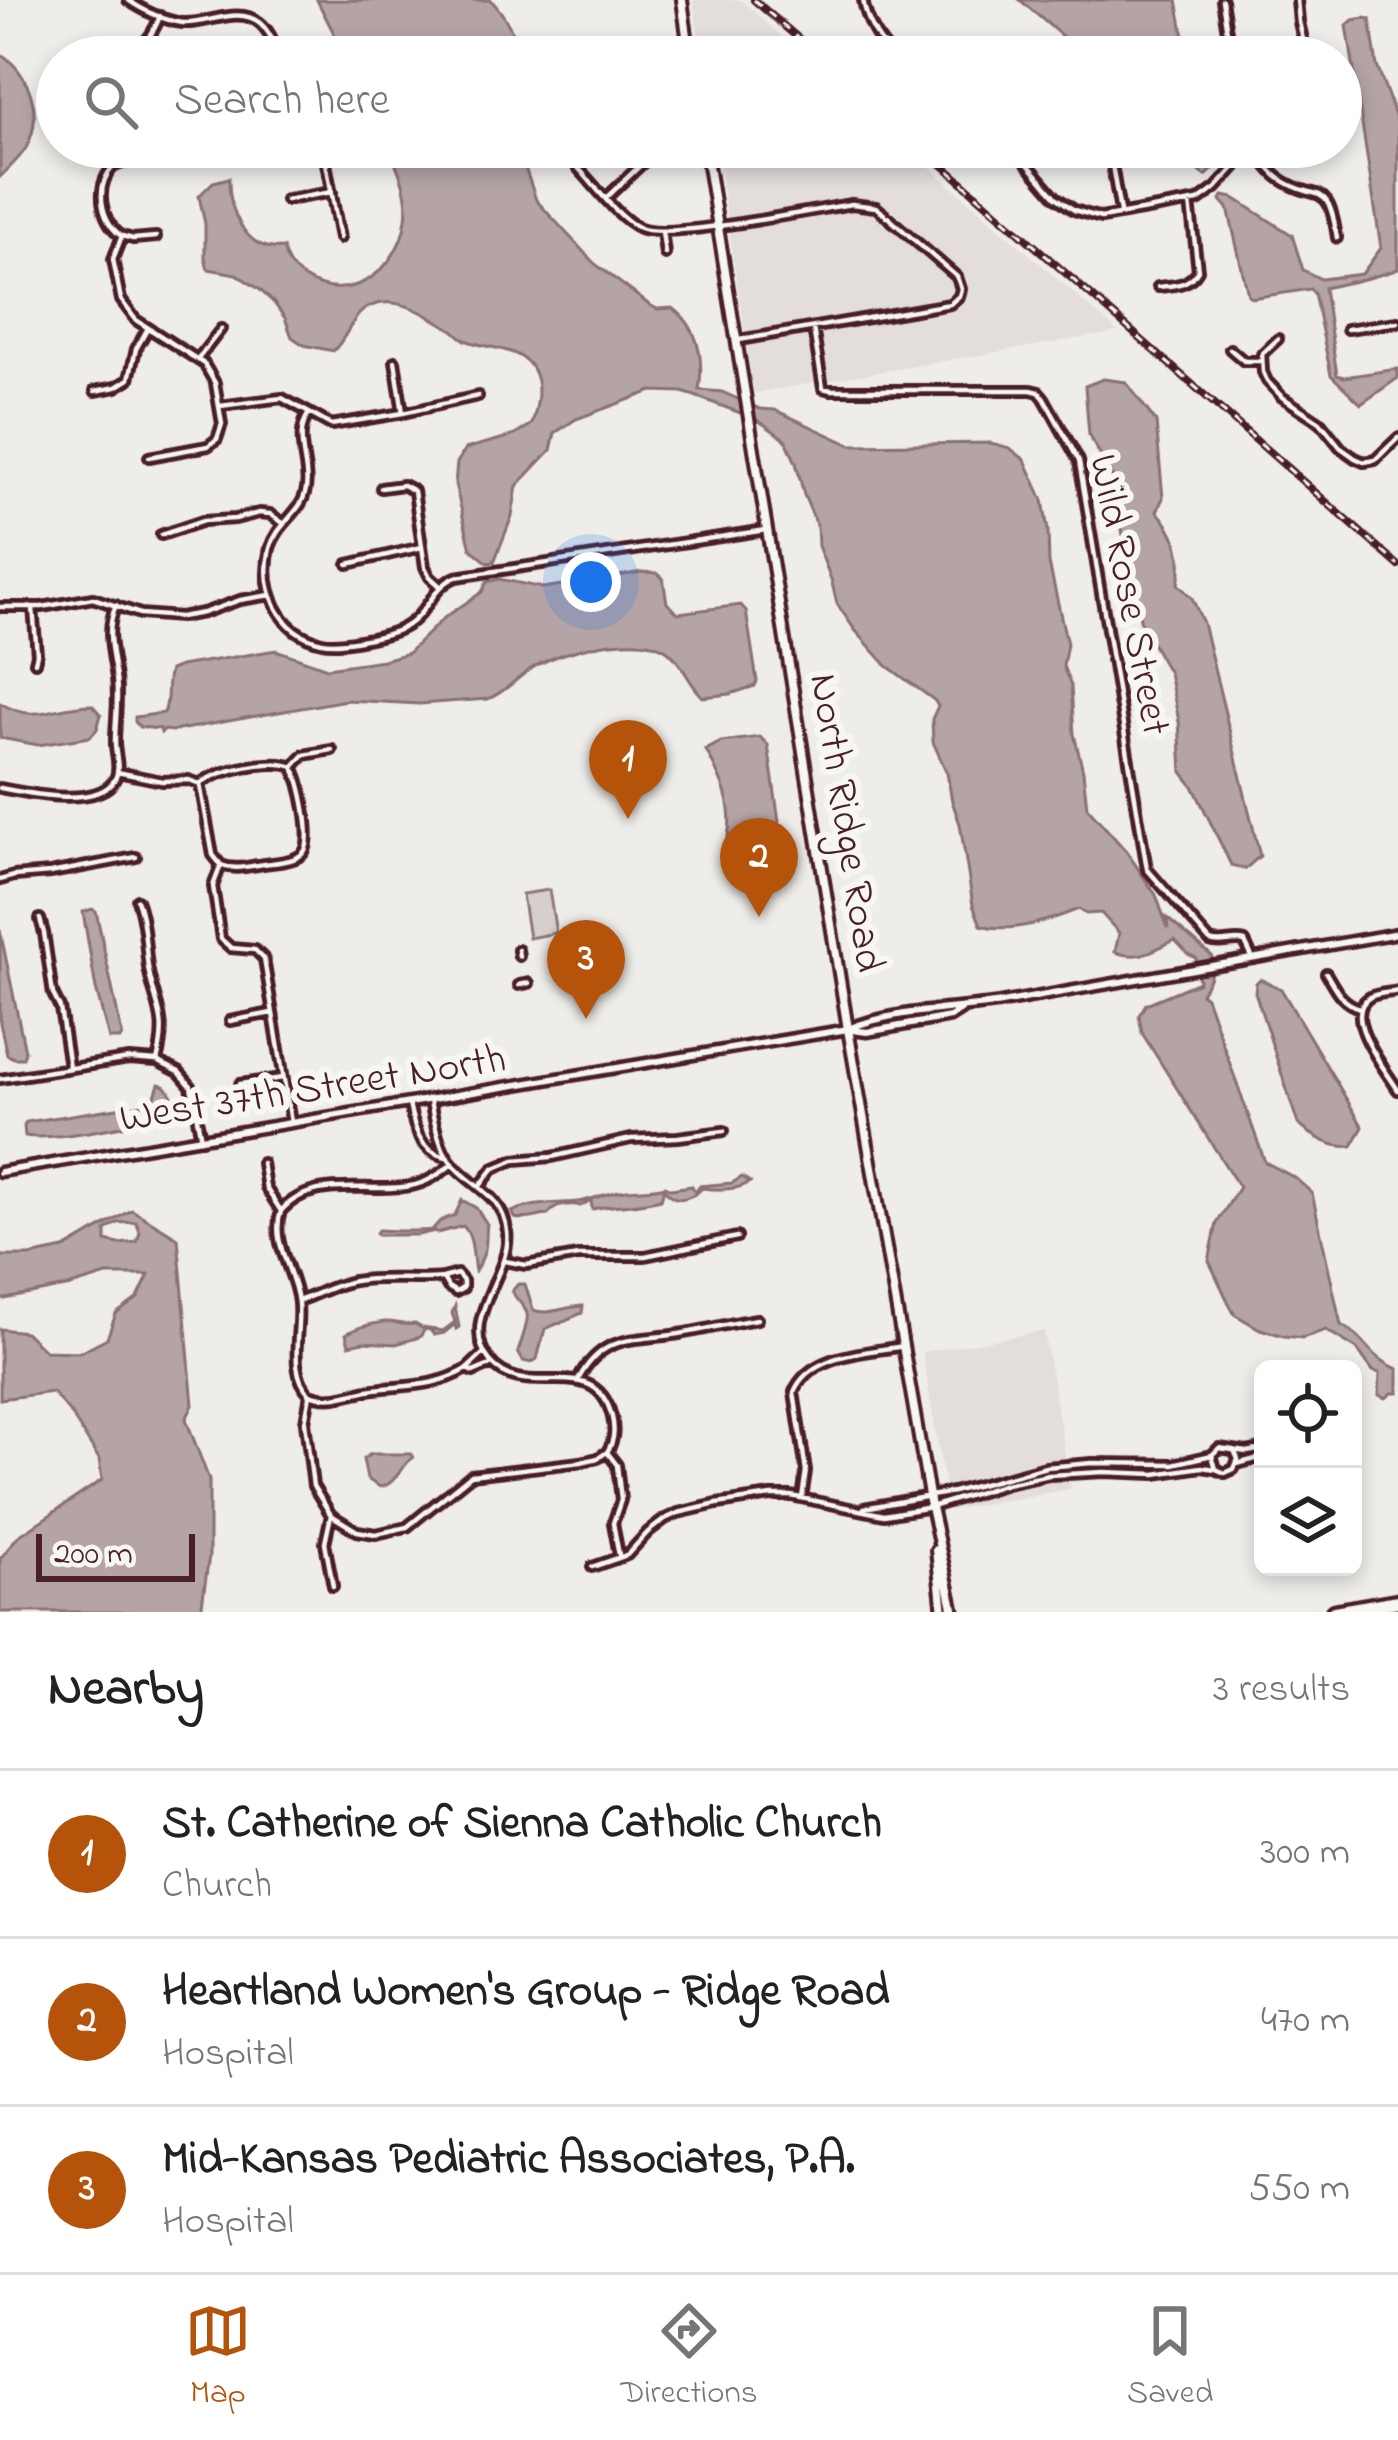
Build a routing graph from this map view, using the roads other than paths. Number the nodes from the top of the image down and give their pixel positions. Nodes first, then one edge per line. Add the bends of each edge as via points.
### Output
1 (128, 0) edge
2 (682, 0) edge
3 (863, 0) edge
4 (1222, 0) edge
5 (1297, 0) edge
6 (160, 16) junction
7 (151, 36) edge
8 (269, 36) edge
9 (687, 36) edge
10 (877, 36) edge
11 (1228, 36) edge
12 (1302, 36) edge
13 (111, 168) edge
14 (327, 168) edge
15 (579, 168) edge
16 (638, 168) edge
17 (708, 168) edge
18 (1031, 168) edge
19 (1112, 168) edge
20 (1234, 168) edge
21 (1270, 168) edge
22 (332, 192) junction
23 (606, 198) junction
24 (286, 200) dead end
25 (1190, 203) junction
26 (1120, 215) junction
27 (718, 225) junction
28 (662, 231) junction
29 (122, 236) junction
30 (156, 237) dead end
31 (340, 238) dead end
32 (1337, 238) dead end
33 (665, 254) dead end
34 (1158, 287) dead end
35 (1398, 322) edge
36 (148, 328) junction
37 (221, 328) dead end
38 (813, 328) junction
39 (1347, 329) dead end
40 (1277, 339) dead end
41 (736, 341) junction
42 (1230, 349) dead end
43 (198, 359) junction
44 (394, 361) dead end
45 (1262, 362) junction
46 (94, 391) dead end
47 (478, 396) dead end
48 (220, 406) junction
49 (309, 413) junction
50 (403, 413) junction
51 (1398, 438) edge
52 (149, 457) dead end
53 (381, 488) dead end
54 (283, 523) junction
55 (766, 530) junction
56 (161, 535) dead end
57 (422, 547) junction
58 (348, 564) dead end
59 (440, 586) junction
60 (272, 595) junction
61 (116, 605) junction
62 (0, 607) edge
63 (33, 608) junction
64 (35, 662) dead end
65 (332, 750) dead end
66 (293, 767) junction
67 (117, 772) junction
68 (200, 784) junction
69 (0, 788) edge
70 (136, 857) dead end
71 (220, 866) junction
72 (0, 880) edge
73 (137, 900) dead end
74 (40, 919) dead end
75 (1398, 933) edge
76 (1253, 959) junction
77 (1326, 973) dead end
78 (529, 983) dead end
79 (519, 986) dead end
80 (1398, 991) edge
81 (1360, 1008) junction
82 (272, 1013) junction
83 (230, 1021) dead end
84 (848, 1029) junction
85 (158, 1061) junction
86 (69, 1067) junction
87 (283, 1078) junction
88 (0, 1079) edge
89 (1395, 1080) edge
90 (240, 1084) dead end
91 (1398, 1090) edge
92 (430, 1101) junction
93 (410, 1104) junction
94 (291, 1124) junction
95 (724, 1131) dead end
96 (201, 1138) junction
97 (440, 1160) junction
98 (262, 1163) dead end
99 (452, 1163) junction
100 (0, 1172) edge
101 (433, 1175) junction
102 (480, 1186) junction
103 (281, 1211) junction
104 (737, 1237) dead end
105 (505, 1261) junction
106 (443, 1278) dead end
107 (298, 1301) junction
108 (757, 1319) dead end
109 (903, 1346) junction
110 (484, 1353) junction
111 (492, 1364) junction
112 (467, 1370) junction
113 (578, 1380) junction
114 (310, 1394) junction
115 (1234, 1450) junction
116 (607, 1452) junction
117 (1254, 1452) edge
118 (1212, 1455) junction
119 (1254, 1457) edge
120 (1237, 1465) junction
121 (1216, 1469) junction
122 (929, 1495) junction
123 (802, 1498) junction
124 (931, 1507) junction
125 (859, 1509) junction
126 (331, 1515) junction
127 (620, 1557) junction
128 (592, 1568) dead end
129 (333, 1586) dead end
130 (1398, 1600) edge
131 (944, 1612) edge
132 (954, 1612) edge
133 (1334, 1612) edge

1 - 6 street
2 - 9 main road
3 - 10 street
4 - 11 street
5 - 12 street
6 - 7 street
6 - 8 street via 182,23 249,17
13 - 29 street via 102,194 108,224
14 - 22 street
15 - 23 street
16 - 23 street
17 - 27 main road, North Ridge Road
18 - 26 street via 1074,210
19 - 26 street
20 - 25 street
21 - 32 street via 1322,196
22 - 24 street
22 - 31 street
23 - 28 street via 634,226
25 - 26 street
25 - 34 street via 1198,270 1185,283
27 - 28 street
27 - 38 street via 867,204 960,285 950,304
27 - 41 main road, North Ridge Road
28 - 33 street
29 - 30 street
29 - 36 street via 113,259 118,292
35 - 39 street
36 - 43 street
36 - 46 street via 129,379
37 - 43 street
38 - 41 street
38 - 76 street, Wild Rose Street via 824,388 1031,390 1044,398 1079,460 1147,868 1210,941 1245,942
40 - 45 street
41 - 55 main road, North Ridge Road
42 - 45 street
43 - 48 street
44 - 50 street
45 - 51 street via 1282,397 1355,458 1376,460
47 - 50 street
48 - 49 street via 281,398
48 - 52 street via 222,430 213,443
49 - 50 street via 337,426
49 - 54 street via 301,441 305,495
53 - 57 street via 414,491
54 - 56 street via 259,513
54 - 60 street via 268,560
55 - 59 street via 456,577
55 - 84 main road, North Ridge Road
57 - 58 street
57 - 59 street
59 - 60 street via 405,627 335,643 286,622
60 - 61 street via 180,617
61 - 63 street via 84,598
61 - 67 street via 109,629
62 - 63 street
63 - 64 street
65 - 66 street via 304,755
66 - 68 street via 215,773
66 - 71 street via 306,850 290,860
67 - 68 street
67 - 69 street via 102,791 57,797
68 - 71 street
70 - 72 street
71 - 82 street via 213,886 221,939 262,956
73 - 85 street via 163,1025
74 - 86 street
75 - 76 street, West 37th Street North
76 - 84 street, West 37th Street North
77 - 81 street via 1341,998
78 - 79 street
80 - 81 street
81 - 89 street via 1361,1030
82 - 83 street
82 - 87 street
84 - 92 street, West 37th Street North
84 - 109 main road, North Ridge Road
85 - 86 street
85 - 96 street via 191,1086
86 - 88 street
87 - 90 street
87 - 94 street
89 - 91 street
92 - 93 street, West 37th Street North
92 - 97 street
93 - 94 street, West 37th Street North
93 - 97 street via 420,1141
94 - 96 street, West 37th Street North
95 - 102 street via 514,1160
96 - 100 street, West 37th Street North
97 - 99 street
97 - 101 street
98 - 103 street
99 - 101 street
99 - 102 street
101 - 103 street via 410,1186 304,1195
102 - 105 street via 506,1221
103 - 107 street via 277,1237
104 - 105 street via 645,1256
105 - 110 street via 481,1312
106 - 107 street via 351,1281
107 - 114 street via 298,1373
108 - 113 street via 630,1338 596,1356
109 - 122 main road, North Ridge Road
109 - 123 street via 819,1363 804,1375 794,1392
110 - 111 street
110 - 112 street
111 - 112 street
111 - 113 street via 530,1382
112 - 114 street via 430,1385 331,1399
113 - 116 street via 609,1408 614,1440
114 - 126 street via 313,1486
115 - 117 street
115 - 118 street
115 - 120 street
116 - 126 street via 471,1475 396,1531 357,1531
116 - 127 street via 622,1500 614,1523
118 - 121 street
118 - 122 street via 1173,1464 1046,1467
119 - 120 street
120 - 121 street
121 - 124 street via 1049,1475
122 - 124 main road, North Ridge Road
122 - 125 street
123 - 125 street
123 - 127 street via 678,1513
124 - 125 street via 884,1515
124 - 131 main road, North Ridge Road
124 - 132 main road, North Ridge Road
126 - 129 street via 325,1543
127 - 128 street
130 - 133 highway

